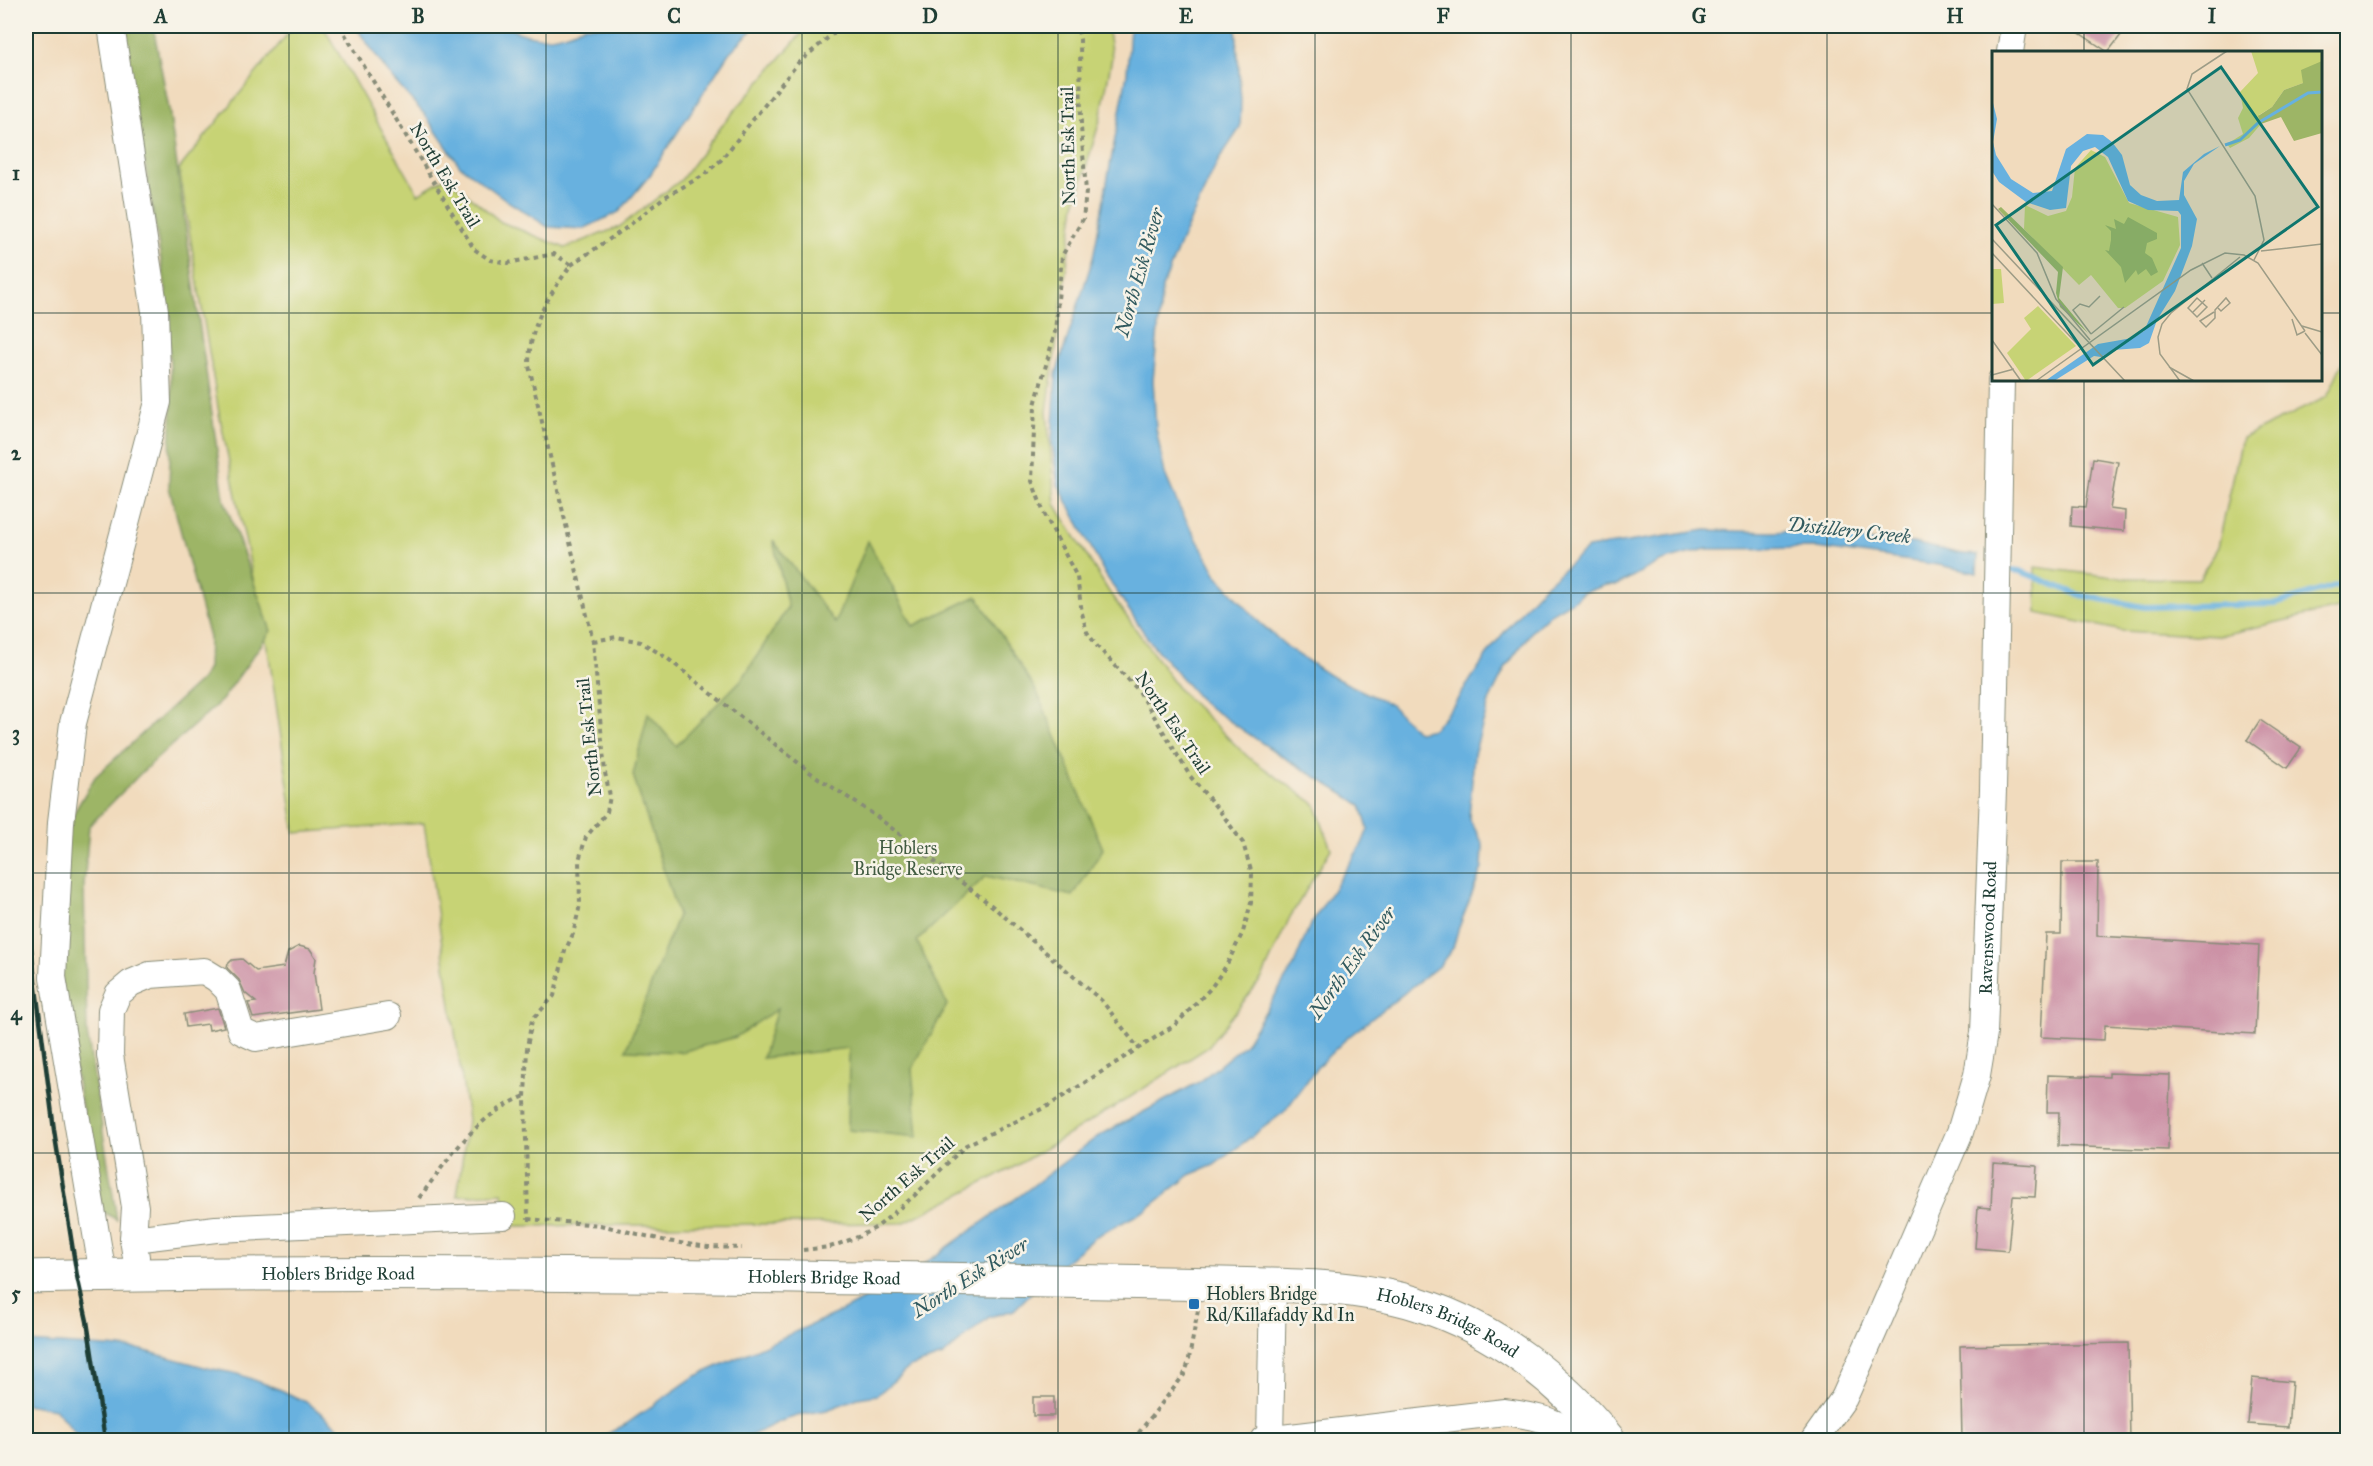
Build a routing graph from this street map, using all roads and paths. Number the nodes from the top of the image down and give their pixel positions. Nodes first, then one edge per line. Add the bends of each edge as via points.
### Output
1 (111, 26) edge
2 (340, 26) edge
3 (842, 26) edge
4 (1077, 26) edge
5 (2014, 26) edge
6 (2010, 51) edge
7 (571, 265) junction
8 (2001, 381) edge
9 (593, 641) junction
10 (388, 1016) dead end
11 (1139, 1049) junction
12 (525, 1096) junction
13 (503, 1216) joint
14 (528, 1219) junction
15 (411, 1221) junction
16 (133, 1239) junction
17 (753, 1249) dead end
18 (798, 1250) dead end
19 (103, 1275) junction
20 (138, 1275) junction
21 (26, 1277) edge
22 (1273, 1286) junction
23 (1198, 1310) dead end
24 (1133, 1440) edge
25 (1267, 1440) edge
26 (1578, 1440) edge
27 (1609, 1440) edge
28 (1814, 1440) edge

1 - 19 street via 155,311 158,402 73,723 62,822 53,977
2 - 7 path, North Esk Trail via 474,249 490,260 508,263 554,254
3 - 7 path, North Esk Trail via 798,63 721,160 704,175 663,198
4 - 11 path, North Esk Trail via 1086,192 1083,219 1062,256 1055,332 1035,405 1032,481 1077,577 1087,632 1138,691 1190,776 1243,843 1252,874 1251,903 1243,932 1226,966 1211,988 1175,1025
5 - 6 street
7 - 9 path, North Esk Trail via 538,316 529,350
8 - 28 street, Ravenswood Road via 1994,790 1984,1033 1977,1076 1960,1132 1844,1398
9 - 11 path via 617,637 641,642 667,658 811,773 876,816 990,905 1102,1001
9 - 12 path, North Esk Trail via 610,796 607,812 586,837 579,860 580,905 554,996 532,1020
10 - 16 street via 256,1038 241,1031 228,990 204,971 150,975 118,994 111,1010 110,1054 135,1207
11 - 18 path, North Esk Trail via 1048,1106 966,1145 877,1227 830,1247
12 - 14 path, North Esk Trail
12 - 15 path via 471,1130 411,1210
13 - 14 path
13 - 15 street
14 - 17 path via 600,1225 708,1248
15 - 16 street via 216,1229
16 - 20 street
19 - 20 highway, Hoblers Bridge Road
19 - 21 highway, Hoblers Bridge Road
20 - 22 highway, Hoblers Bridge Road via 583,1274
22 - 25 street
22 - 27 highway, Hoblers Bridge Road via 1338,1290 1418,1304 1482,1331 1546,1376
23 - 24 path via 1184,1375
25 - 26 street via 1505,1412 1555,1423

